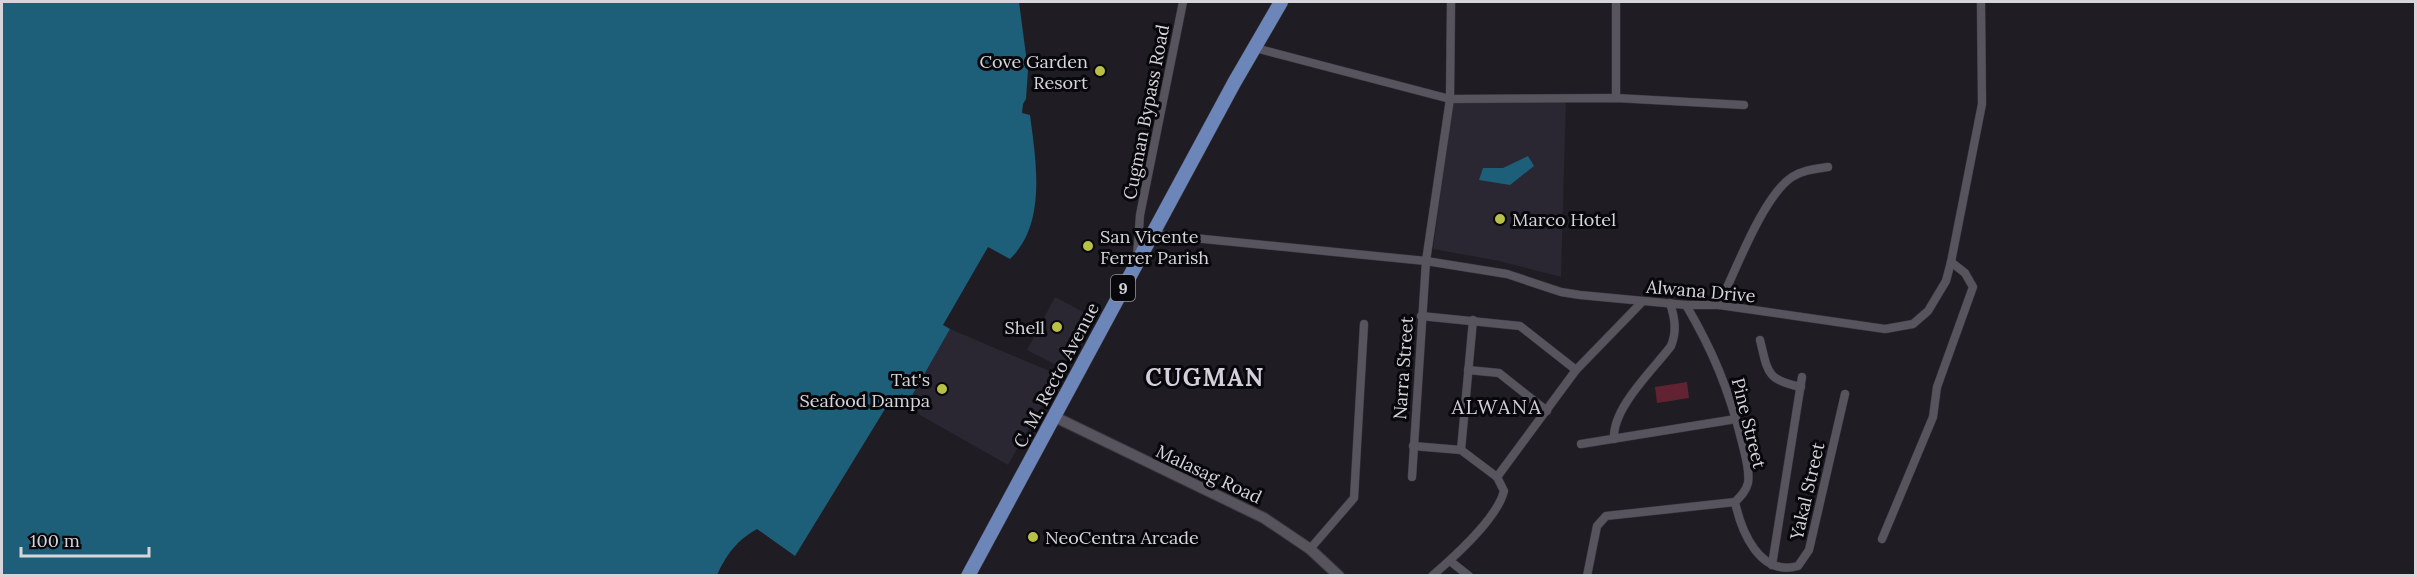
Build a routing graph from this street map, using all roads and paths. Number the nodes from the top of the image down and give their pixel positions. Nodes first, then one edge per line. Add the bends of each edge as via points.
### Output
1 (1183, 2) edge
2 (1281, 2) edge
3 (1451, 2) edge
4 (1616, 2) edge
5 (1981, 2) edge
6 (1255, 48) junction
7 (1616, 98) junction
8 (1450, 99) junction
9 (1744, 105) dead end
10 (1828, 167) dead end
11 (1153, 234) junction
12 (1426, 261) junction
13 (1952, 262) junction
14 (1136, 264) junction
15 (1641, 302) junction
16 (1670, 303) junction
17 (1686, 305) junction
18 (1719, 305) junction
19 (1421, 316) junction
20 (1473, 320) junction
21 (1364, 324) dead end
22 (1760, 340) dead end
23 (1468, 370) junction
24 (1576, 370) junction
25 (1802, 377) dead end
26 (1801, 387) junction
27 (1845, 394) dead end
28 (1547, 411) junction
29 (1055, 417) junction
30 (1736, 419) junction
31 (1614, 439) junction
32 (1581, 444) dead end
33 (1413, 446) junction
34 (1461, 450) junction
35 (1412, 477) dead end
36 (1497, 477) junction
37 (1735, 502) junction
38 (1882, 539) dead end
39 (1310, 549) junction
40 (1450, 561) junction
41 (1772, 565) junction
42 (968, 576) edge
43 (1339, 576) edge
44 (1432, 576) edge
45 (1470, 576) edge
46 (1587, 576) edge

1 - 14 street, Cugman Bypass Road via 1140,215
2 - 6 highway, C. M. Recto Avenue / 9
3 - 8 street, Narra Street
4 - 7 street
5 - 13 street, Alwana Drive via 1982,104
6 - 8 street
6 - 11 highway, C. M. Recto Avenue / 9
7 - 8 street
7 - 9 street
8 - 12 street, Narra Street
10 - 18 street via 1803,171 1780,188 1767,206
11 - 12 street, Alwana Drive
11 - 14 highway, C. M. Recto Avenue / 9
12 - 15 street, Alwana Drive via 1507,274 1561,292
12 - 19 street, Narra Street
13 - 18 street, Alwana Drive via 1928,311 1903,328 1857,326
13 - 38 street via 1973,287 1937,387 1933,417
14 - 29 highway, C. M. Recto Avenue / 9
15 - 16 street, Alwana Drive
15 - 24 street
16 - 17 street, Alwana Drive
16 - 31 street via 1675,338 1618,415
17 - 18 street, Alwana Drive
17 - 30 street, Pine Street via 1717,362
19 - 20 street
19 - 33 street, Narra Street
20 - 23 street
20 - 24 street via 1520,326
21 - 39 street via 1354,498
22 - 26 street via 1774,379
23 - 28 street via 1499,373
23 - 34 street
24 - 28 street
25 - 26 street
26 - 41 street
27 - 41 street, Yakal Street via 1809,550 1798,566
28 - 36 street
29 - 39 street, Malasag Road via 1256,513
29 - 42 highway, C. M. Recto Avenue / 9
30 - 31 street
30 - 37 street, Pine Street via 1748,482
31 - 32 street
33 - 34 street
33 - 35 street, Narra Street
34 - 36 street
36 - 40 street via 1504,491 1495,513
37 - 41 street via 1744,536 1757,555
37 - 46 street via 1606,516 1597,526
39 - 43 street, Malasag Road
40 - 44 street
40 - 45 street

